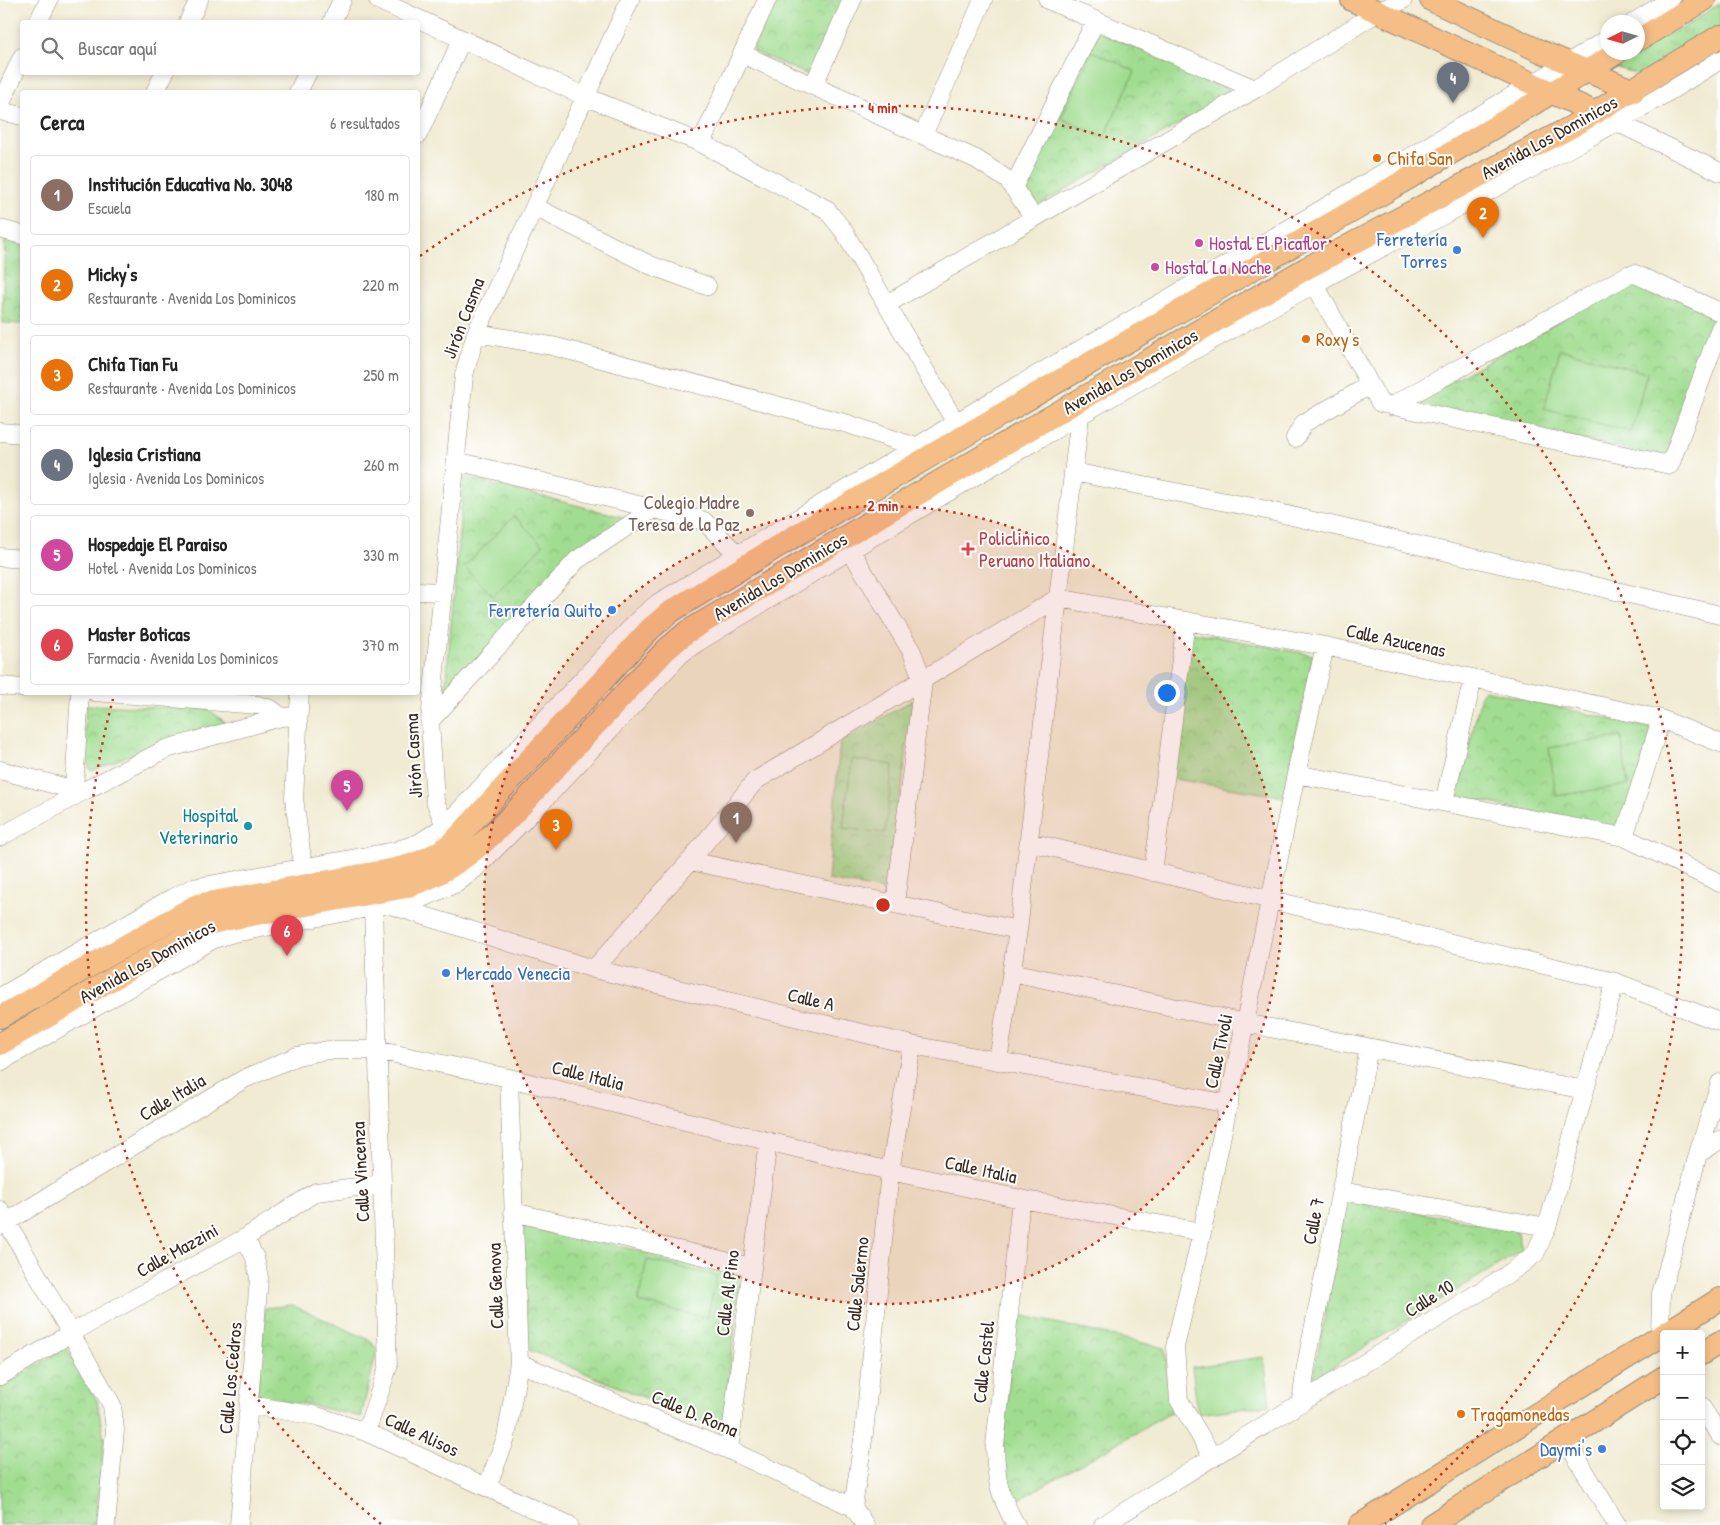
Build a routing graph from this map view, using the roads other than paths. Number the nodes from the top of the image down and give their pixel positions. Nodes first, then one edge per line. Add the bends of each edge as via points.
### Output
1 (49, 0) edge
2 (198, 0) edge
3 (342, 0) edge
4 (378, 0) edge
5 (630, 0) edge
6 (768, 0) edge
7 (852, 0) edge
8 (983, 0) edge
9 (1048, 0) edge
10 (1352, 0) edge
11 (1404, 0) edge
12 (1431, 0) edge
13 (1670, 0) edge
14 (1704, 0) edge
15 (1378, 12) junction
16 (1645, 15) edge
17 (39, 20) edge
18 (189, 20) edge
19 (333, 20) edge
20 (1095, 22) junction
21 (1645, 36) edge
22 (1720, 36) edge
23 (462, 39) junction
24 (1600, 47) edge
25 (742, 54) junction
26 (1600, 59) edge
27 (1720, 60) edge
28 (20, 61) edge
29 (1580, 66) junction
30 (164, 75) edge
31 (306, 75) edge
32 (813, 86) junction
33 (1543, 88) junction
34 (1255, 89) junction
35 (156, 90) edge
36 (299, 90) edge
37 (1634, 91) junction
38 (586, 97) junction
39 (0, 105) edge
40 (0, 111) edge
41 (1596, 112) junction
42 (20, 116) edge
43 (1618, 122) junction
44 (420, 131) edge
45 (923, 135) junction
46 (701, 143) junction
47 (1720, 172) edge
48 (1014, 188) junction
49 (535, 207) junction
50 (1034, 218) junction
51 (0, 229) edge
52 (20, 234) edge
53 (1314, 283) junction
54 (707, 286) dead end
55 (887, 304) junction
56 (1720, 312) edge
57 (1720, 328) edge
58 (476, 333) junction
59 (1370, 384) junction
60 (1002, 395) junction
61 (1391, 406) junction
62 (1080, 416) junction
63 (956, 423) junction
64 (981, 425) junction
65 (0, 432) edge
66 (20, 434) edge
67 (1295, 438) dead end
68 (916, 447) junction
69 (456, 462) junction
70 (1073, 472) junction
71 (923, 508) junction
72 (653, 509) junction
73 (887, 512) junction
74 (851, 551) junction
75 (737, 554) junction
76 (0, 557) edge
77 (20, 559) edge
78 (420, 591) edge
79 (443, 592) junction
80 (1058, 598) junction
81 (1720, 615) edge
82 (1186, 621) junction
83 (1326, 646) junction
84 (605, 656) junction
85 (1473, 678) junction
86 (923, 681) junction
87 (0, 686) edge
88 (20, 688) edge
89 (591, 693) junction
90 (80, 695) edge
91 (133, 695) edge
92 (300, 695) edge
93 (298, 716) junction
94 (280, 717) junction
95 (1661, 719) junction
96 (430, 721) junction
97 (1720, 743) edge
98 (0, 770) edge
99 (1296, 774) junction
100 (78, 790) junction
101 (542, 802) junction
102 (1444, 802) junction
103 (508, 818) junction
104 (445, 826) junction
105 (0, 837) edge
106 (1624, 837) junction
107 (1029, 842) junction
108 (690, 862) junction
109 (303, 867) junction
110 (1153, 872) junction
111 (259, 875) junction
112 (1720, 883) edge
113 (236, 896) junction
114 (1271, 900) junction
115 (895, 904) junction
116 (391, 905) junction
117 (373, 907) junction
118 (1018, 930) junction
119 (178, 960) junction
120 (135, 966) junction
121 (594, 969) junction
122 (1012, 972) junction
123 (1616, 982) junction
124 (0, 997) edge
125 (0, 1017) edge
126 (1720, 1022) edge
127 (1245, 1023) junction
128 (0, 1044) edge
129 (912, 1045) junction
130 (1369, 1048) junction
131 (376, 1050) junction
132 (998, 1061) junction
133 (0, 1062) edge
134 (508, 1078) junction
135 (1720, 1084) edge
136 (1585, 1090) junction
137 (1229, 1104) junction
138 (1720, 1140) edge
139 (768, 1141) junction
140 (1698, 1154) junction
141 (890, 1171) junction
142 (382, 1184) junction
143 (1341, 1191) junction
144 (1021, 1198) junction
145 (513, 1212) junction
146 (2, 1219) edge
147 (1547, 1226) junction
148 (1202, 1232) junction
149 (245, 1238) junction
150 (752, 1268) junction
151 (1720, 1299) edge
152 (1662, 1330) edge
153 (1674, 1330) edge
154 (70, 1333) junction
155 (1660, 1339) edge
156 (1720, 1342) edge
157 (1705, 1351) edge
158 (519, 1363) junction
159 (0, 1376) edge
160 (1660, 1380) edge
161 (1302, 1403) junction
162 (250, 1405) junction
163 (1705, 1412) edge
164 (366, 1432) junction
165 (1720, 1436) edge
166 (1566, 1440) junction
167 (729, 1450) junction
168 (1213, 1458) junction
169 (487, 1487) junction
170 (853, 1507) junction
171 (106, 1525) edge
172 (239, 1525) edge
173 (569, 1525) edge
174 (865, 1525) edge
175 (1016, 1525) edge
176 (1103, 1525) edge
177 (1360, 1525) edge
178 (1431, 1525) edge
179 (1617, 1525) edge

1 - 17 street
2 - 18 street
3 - 19 street
4 - 23 street
5 - 38 street, Jirón Casma
6 - 25 street
7 - 32 street
8 - 45 street
9 - 20 street
10 - 15 main road
11 - 15 street
12 - 29 main road
13 - 16 street
14 - 21 main road
15 - 33 main road
15 - 34 street
20 - 34 street
20 - 48 street
22 - 37 main road, Avenida Los Dominicos
23 - 38 street
23 - 44 street
24 - 29 street, Avenida Los Dominicos
25 - 32 street
25 - 46 street
26 - 29 main road, Avenida Los Dominicos
27 - 43 street, Avenida Los Dominicos
28 - 39 street
29 - 33 main road, Avenida Los Dominicos
29 - 37 main road
30 - 35 street
31 - 36 street
32 - 45 street
33 - 41 main road
33 - 60 street, Avenida Los Dominicos
33 - 64 main road, Avenida Los Dominicos via 1258,266
34 - 50 street
37 - 41 main road, Avenida Los Dominicos
38 - 46 street
38 - 49 street, Jirón Casma
40 - 42 street
41 - 43 street
41 - 73 main road, Avenida Los Dominicos via 1306,268
43 - 47 street
43 - 53 street, Avenida Los Dominicos
45 - 48 street via 976,159 1008,180
46 - 55 street via 826,208 843,230
48 - 50 street
49 - 54 street via 650,265
49 - 58 street, Jirón Casma
50 - 55 street
51 - 52 street
53 - 59 street
53 - 62 street, Avenida Los Dominicos
55 - 63 street
56 - 61 street via 1635,274 1628,275
57 - 61 street via 1670,465
58 - 68 street via 552,346 848,424
58 - 69 street, Jirón Casma via 464,375
59 - 61 street via 1380,403
59 - 67 street via 1304,423
60 - 63 street, Avenida Los Dominicos
60 - 64 main road
62 - 70 street
62 - 71 street, Avenida Los Dominicos
63 - 68 street, Avenida Los Dominicos
64 - 89 main road, Avenida Los Dominicos via 670,612
65 - 66 street
68 - 75 street, Avenida Los Dominicos
69 - 72 street
69 - 79 street, Jirón Casma
70 - 80 street
70 - 81 street via 1257,508
71 - 73 main road
71 - 74 street, Avenida Los Dominicos
72 - 75 street via 704,521
72 - 96 street via 577,560
73 - 103 main road, Avenida Los Dominicos via 680,637
74 - 86 street via 912,652
74 - 101 street, Avenida Los Dominicos via 681,654
75 - 84 street, Avenida Los Dominicos via 658,603
76 - 77 street
78 - 79 street
79 - 96 street, Jirón Casma
80 - 82 street, Calle Azucenas
80 - 86 street
80 - 107 street
82 - 83 street, Calle Azucenas
82 - 110 street
83 - 85 street, Calle Azucenas
83 - 99 street, Calle Tivoli
84 - 89 main road
84 - 104 street, Avenida Los Dominicos
85 - 95 street, Calle Azucenas
85 - 102 street
86 - 108 street via 755,781
86 - 115 street
87 - 88 street
89 - 113 main road, Avenida Los Dominicos via 457,838 436,853 395,869
90 - 100 street
91 - 94 street via 258,705 271,709
92 - 93 street
93 - 94 street
93 - 109 street via 294,798
94 - 100 street via 166,749
95 - 97 street, Calle Azucenas
95 - 106 street
96 - 104 street, Jirón Casma via 435,801
98 - 100 street
99 - 102 street
99 - 114 street, Calle Tivoli
100 - 105 street
101 - 103 main road
101 - 116 street, Avenida Los Dominicos via 457,884 422,898
102 - 106 street
103 - 120 main road, Avenida Los Dominicos via 462,861 424,882 215,922
104 - 109 street, Avenida Los Dominicos via 419,843 395,851
106 - 112 street
107 - 110 street
107 - 118 street
108 - 115 street
108 - 121 street
109 - 111 street, Avenida Los Dominicos
110 - 114 street
111 - 113 main road
111 - 124 street, Avenida Los Dominicos via 184,892
113 - 125 main road, Avenida Los Dominicos via 189,907
114 - 123 street
114 - 127 street, Calle Tivoli
115 - 118 street
116 - 117 street, Avenida Los Dominicos
116 - 121 street, Calle A
117 - 119 street, Avenida Los Dominicos via 224,936
117 - 131 street, Calle Vincenza
118 - 122 street
119 - 120 main road
119 - 133 street, Avenida Los Dominicos
120 - 128 main road, Avenida Los Dominicos
121 - 129 street, Calle A
122 - 127 street
122 - 132 street
123 - 126 street
123 - 136 street, Calle 10
127 - 130 street
127 - 137 street, Calle Tivoli
129 - 132 street, Calle A
129 - 141 street, Calle Salermo
130 - 136 street
130 - 143 street, Calle 7
131 - 134 street, Calle Italia
131 - 142 street, Calle Vincenza
131 - 146 street, Calle Italia via 328,1050 297,1056 265,1069
132 - 137 street, Calle A
134 - 139 street, Calle Italia
134 - 145 street, Calle Genova
135 - 140 street
136 - 147 street, Calle 10
137 - 148 street, Calle Tivoli
138 - 140 street
139 - 141 street, Calle Italia
139 - 150 street, Calle Al Pino
140 - 152 street via 1661,1294
141 - 144 street, Calle Italia
141 - 170 street, Calle Salermo via 864,1433
142 - 149 street, Calle Mazzini via 316,1192
142 - 164 street, Calle Vincenza via 388,1366
143 - 147 street
143 - 161 street, Calle 7 via 1306,1366
144 - 148 street, Calle Italia
144 - 175 street, Calle Castel via 996,1446 996,1473 1002,1500
145 - 150 street
145 - 158 street, Calle Genova
146 - 154 street
147 - 161 street, Calle 10 via 1535,1254 1507,1275
148 - 168 street, Calle Tivoli via 1175,1347 1179,1400
149 - 154 street, Calle Mazzini
149 - 162 street, Calle Los Cedros via 255,1258 259,1278
150 - 167 street, Calle Al Pino
151 - 153 main road
154 - 159 street, Calle Mazzini
154 - 171 street via 112,1405 115,1430
155 - 177 main road
156 - 157 main road
158 - 167 street, Calle D. Roma
158 - 169 street, Calle Genova via 506,1438
160 - 166 main road
161 - 168 street, Calle 10
162 - 164 street, Calle Alisos via 317,1416
162 - 172 street, Calle Los Cedros
163 - 165 street
164 - 169 street, Calle Alisos
166 - 178 main road
166 - 179 street
167 - 170 street, Calle D. Roma
168 - 176 street, Calle 10
169 - 173 street, Calle Alisos
170 - 174 street

